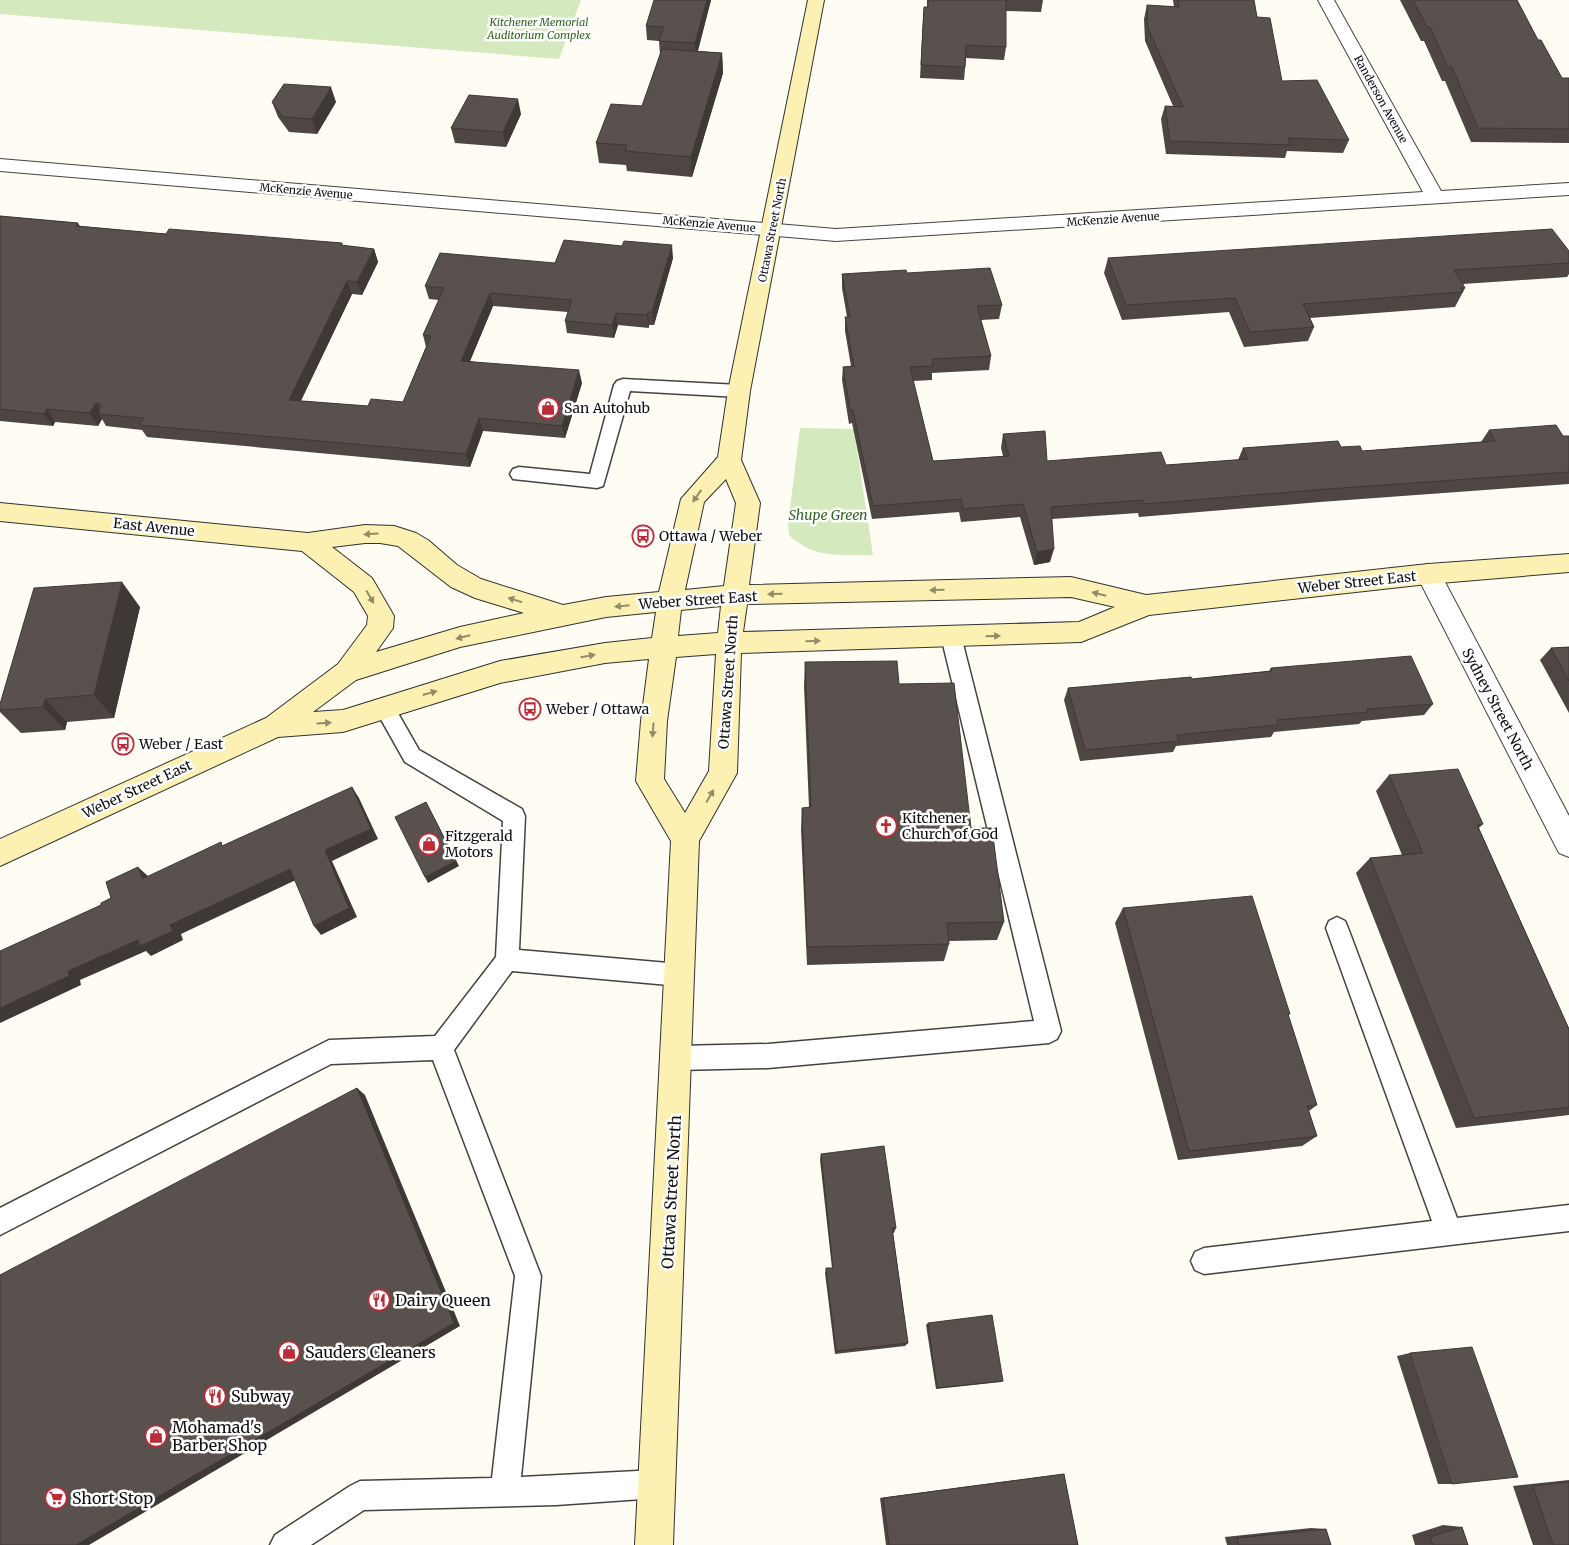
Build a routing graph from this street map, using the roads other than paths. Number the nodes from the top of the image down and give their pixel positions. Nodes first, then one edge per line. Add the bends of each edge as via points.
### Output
1 (816, 0) edge
2 (1326, 0) edge
3 (0, 165) edge
4 (1569, 189) edge
5 (1435, 198) junction
6 (772, 230) junction
7 (739, 391) junction
8 (729, 460) junction
9 (519, 474) dead end
10 (0, 512) edge
11 (308, 542) junction
12 (1569, 563) edge
13 (1428, 574) junction
14 (734, 595) junction
15 (670, 601) junction
16 (1146, 605) junction
17 (562, 615) junction
18 (951, 636) junction
19 (729, 643) junction
20 (663, 647) junction
21 (347, 672) junction
22 (384, 707) junction
23 (275, 726) junction
24 (686, 839) junction
25 (1569, 844) edge
26 (0, 853) edge
27 (1337, 928) dead end
28 (507, 960) junction
29 (680, 975) junction
30 (441, 1048) junction
31 (677, 1058) junction
32 (1569, 1218) edge
33 (0, 1222) edge
34 (1449, 1233) junction
35 (1204, 1261) dead end
36 (656, 1484) junction
37 (505, 1492) junction
38 (285, 1545) edge
39 (654, 1545) edge

1 - 6 main road, Ottawa Street North
2 - 5 street, Randerson Avenue
3 - 6 street, McKenzie Avenue
4 - 5 street, McKenzie Avenue
5 - 6 street, McKenzie Avenue via 872,234
6 - 7 main road, Ottawa Street North
7 - 8 main road, Ottawa Street North
7 - 9 lane via 623,385 597,481
8 - 14 main road, Ottawa Street North via 748,503
8 -> 15 main road via 693,499
10 - 11 main road, East Avenue
17 -> 11 main road, East Avenue via 461,580 440,568 406,539 382,533
11 -> 21 main road via 363,585 381,616 380,628
12 - 13 main road, Weber Street East
13 - 16 main road, Weber Street East
13 - 25 street, Sydney Street North
14 - 15 main road, Weber Street East
16 -> 14 main road, Weber Street East via 1071,587
14 - 19 main road, Ottawa Street North
15 -> 17 main road, Weber Street East
15 - 20 main road
18 -> 16 main road, Weber Street East via 1082,632
17 -> 21 main road, Weber Street East via 460,637
19 -> 18 main road, Weber Street East
18 - 31 lane via 1049,1030 768,1056
19 - 20 main road, Weber Street East
24 -> 19 main road, Ottawa Street North via 723,774
22 -> 20 main road, Weber Street East via 500,672 605,653
20 -> 24 main road via 650,781
21 - 23 main road, Weber Street East
23 -> 22 main road, Weber Street East via 343,721
22 - 28 lane via 412,756 514,816
23 - 26 main road, Weber Street East
24 - 29 main road, Ottawa Street North
27 - 34 lane
28 - 29 lane
28 - 30 lane
29 - 31 main road, Ottawa Street North
30 - 33 lane via 329,1052
30 - 37 lane via 528,1276
31 - 36 main road, Ottawa Street North
32 - 34 lane
34 - 35 lane
36 - 37 lane
36 - 39 main road, Ottawa Street North
37 - 38 lane via 360,1496

